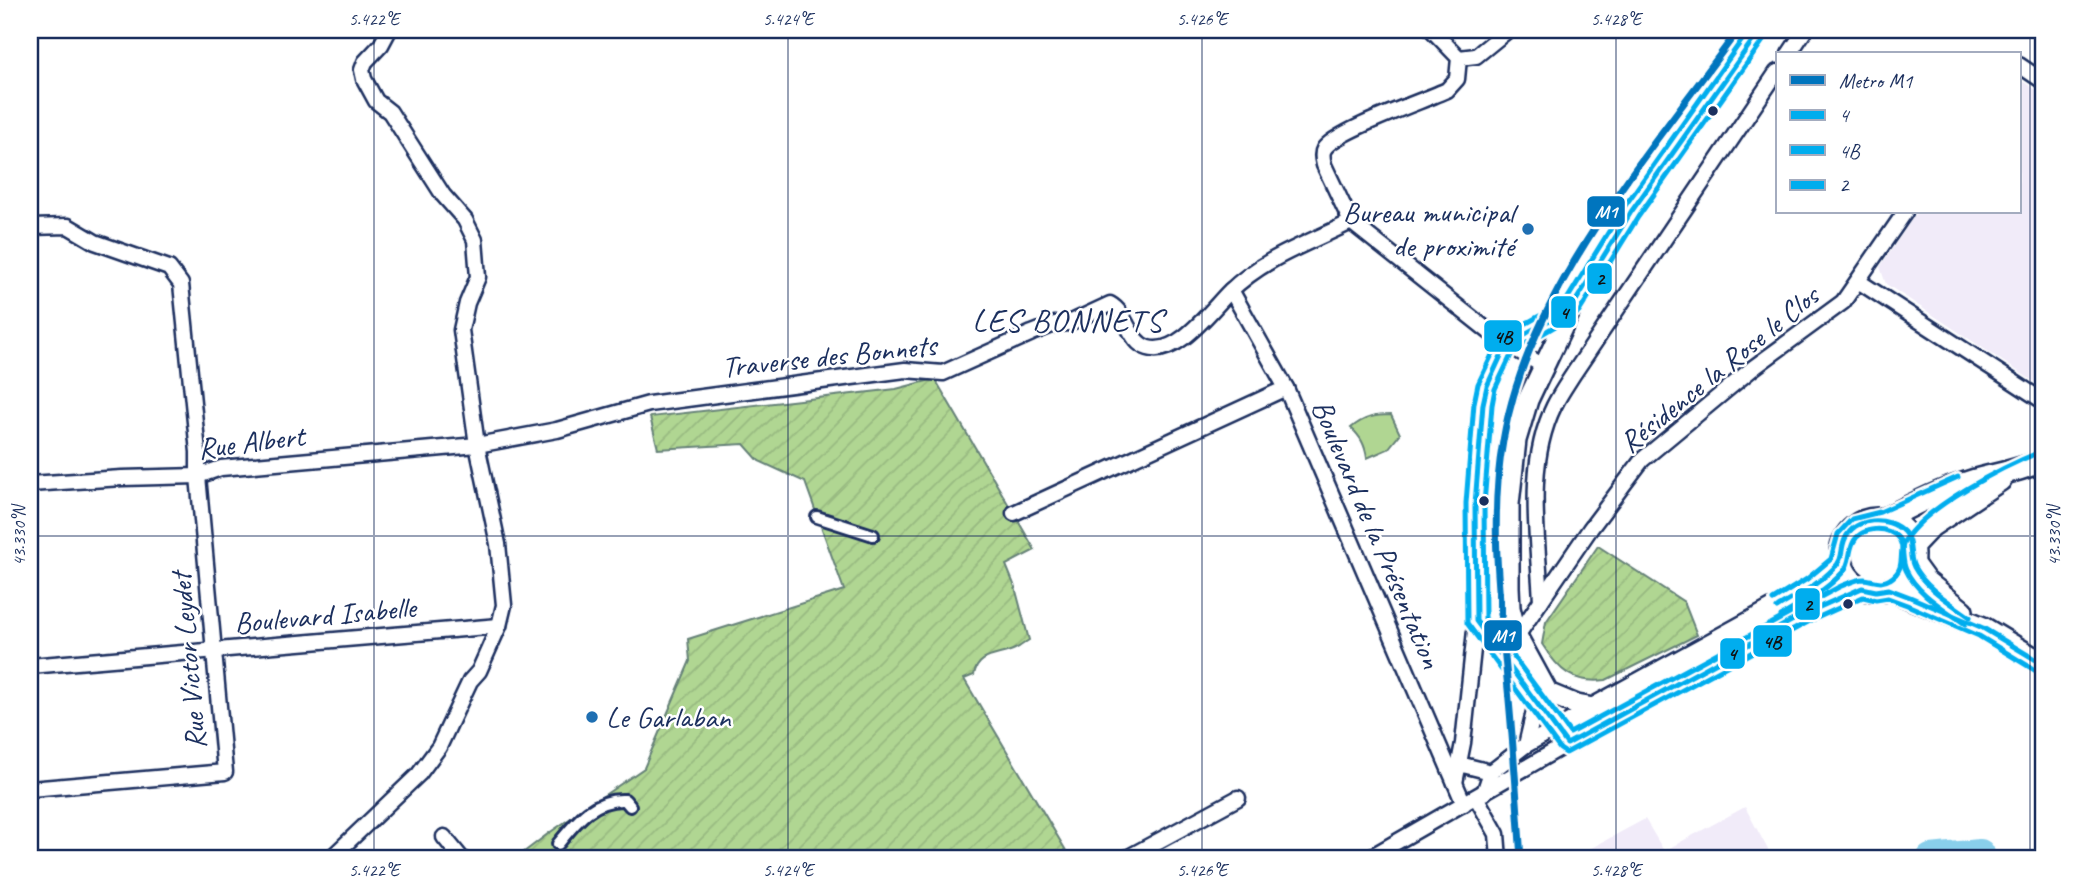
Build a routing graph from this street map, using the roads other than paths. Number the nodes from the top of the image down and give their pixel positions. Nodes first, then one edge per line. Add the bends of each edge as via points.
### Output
1 (389, 30) edge
2 (1432, 30) edge
3 (1508, 30) edge
4 (1760, 30) edge
5 (1805, 30) edge
6 (1790, 52) edge
7 (1459, 58) junction
8 (2021, 66) edge
9 (1776, 73) edge
10 (2043, 81) edge
11 (1904, 214) edge
12 (1351, 222) junction
13 (30, 227) edge
14 (1858, 281) junction
15 (1231, 290) junction
16 (1572, 307) junction
17 (1506, 345) junction
18 (1543, 366) junction
19 (1286, 388) junction
20 (2043, 401) edge
21 (477, 446) junction
22 (2043, 460) edge
23 (2011, 473) junction
24 (198, 476) junction
25 (30, 484) edge
26 (1014, 513) dead end
27 (817, 517) dead end
28 (1883, 520) junction
29 (873, 535) dead end
30 (1912, 554) junction
31 (1842, 559) junction
32 (1862, 588) junction
33 (1889, 589) junction
34 (1541, 601) junction
35 (1476, 621) junction
36 (499, 626) junction
37 (1983, 628) junction
38 (1517, 636) junction
39 (214, 651) junction
40 (2043, 664) edge
41 (30, 666) edge
42 (1542, 698) junction
43 (1593, 708) junction
44 (1565, 735) junction
45 (1526, 745) junction
46 (1459, 764) junction
47 (1491, 772) junction
48 (1455, 785) junction
49 (30, 789) edge
50 (1238, 798) dead end
51 (1475, 798) junction
52 (630, 806) dead end
53 (444, 837) dead end
54 (558, 844) dead end
55 (330, 859) edge
56 (462, 859) edge
57 (1125, 859) edge
58 (1367, 859) edge
59 (1499, 859) edge

1 - 21 street via 365,62 364,79 443,195 465,219 475,240 478,276 461,330
2 - 7 street
3 - 7 street via 1476,57
4 - 16 street via 1632,212
5 - 6 street
7 - 12 street via 1457,79 1447,90 1345,132 1324,148 1324,165
8 - 10 street
9 - 34 street via 1553,407 1542,440 1535,488
11 - 14 street, Résidence la Rose le Clos
12 - 15 street, Traverse des Bonnets via 1276,256
12 - 17 street
13 - 24 street, Rue Victor Leydet via 68,226 95,243 169,268 181,284
14 - 20 street, Résidence la Rose le Clos
14 - 34 street, Résidence la Rose le Clos via 1843,302 1753,368 1642,460
15 - 19 street, Boulevard de la Présentation
15 - 21 street, Traverse des Bonnets via 1182,340 1162,349 1137,342 1118,309 1110,304 943,373 905,370 649,404
16 - 17 street
16 - 18 street
17 - 18 street
17 - 35 street via 1483,404 1475,504
18 - 38 street via 1528,400 1512,469 1509,587
19 - 26 street
19 - 48 street, Boulevard de la Présentation
21 - 24 street, Rue Albert via 221,468
21 - 36 street via 498,544 504,605
22 - 23 main road
23 - 28 main road via 1970,481
23 - 30 main road via 1931,526
24 - 25 street, Rue Albert
24 - 39 street, Rue Victor Leydet
27 - 29 street
28 - 30 main road via 1898,526 1909,538
28 - 31 main road via 1853,529 1844,543
30 - 33 main road via 1902,582
30 - 37 main road via 1925,581
31 - 32 main road via 1846,573
31 - 43 street via 1795,597
32 - 33 main road
32 - 44 street
33 - 37 main road
34 - 38 street, Résidence la Rose le Clos
35 - 42 street
35 - 46 street
36 - 39 street, Boulevard Isabelle
36 - 55 street via 439,747 419,774
37 - 40 main road
38 - 42 street
39 - 41 street, Boulevard Isabelle
39 - 49 street, Rue Victor Leydet via 225,772
42 - 43 street
42 - 44 street
42 - 45 street
43 - 44 street
44 - 45 street
44 - 51 street
45 - 47 street
46 - 47 street
46 - 48 street
47 - 51 street
48 - 51 street, Boulevard de la Présentation
50 - 57 street
51 - 58 street
51 - 59 street, Boulevard de la Présentation via 1497,834
52 - 54 street via 625,800 604,802 579,818
53 - 56 street

